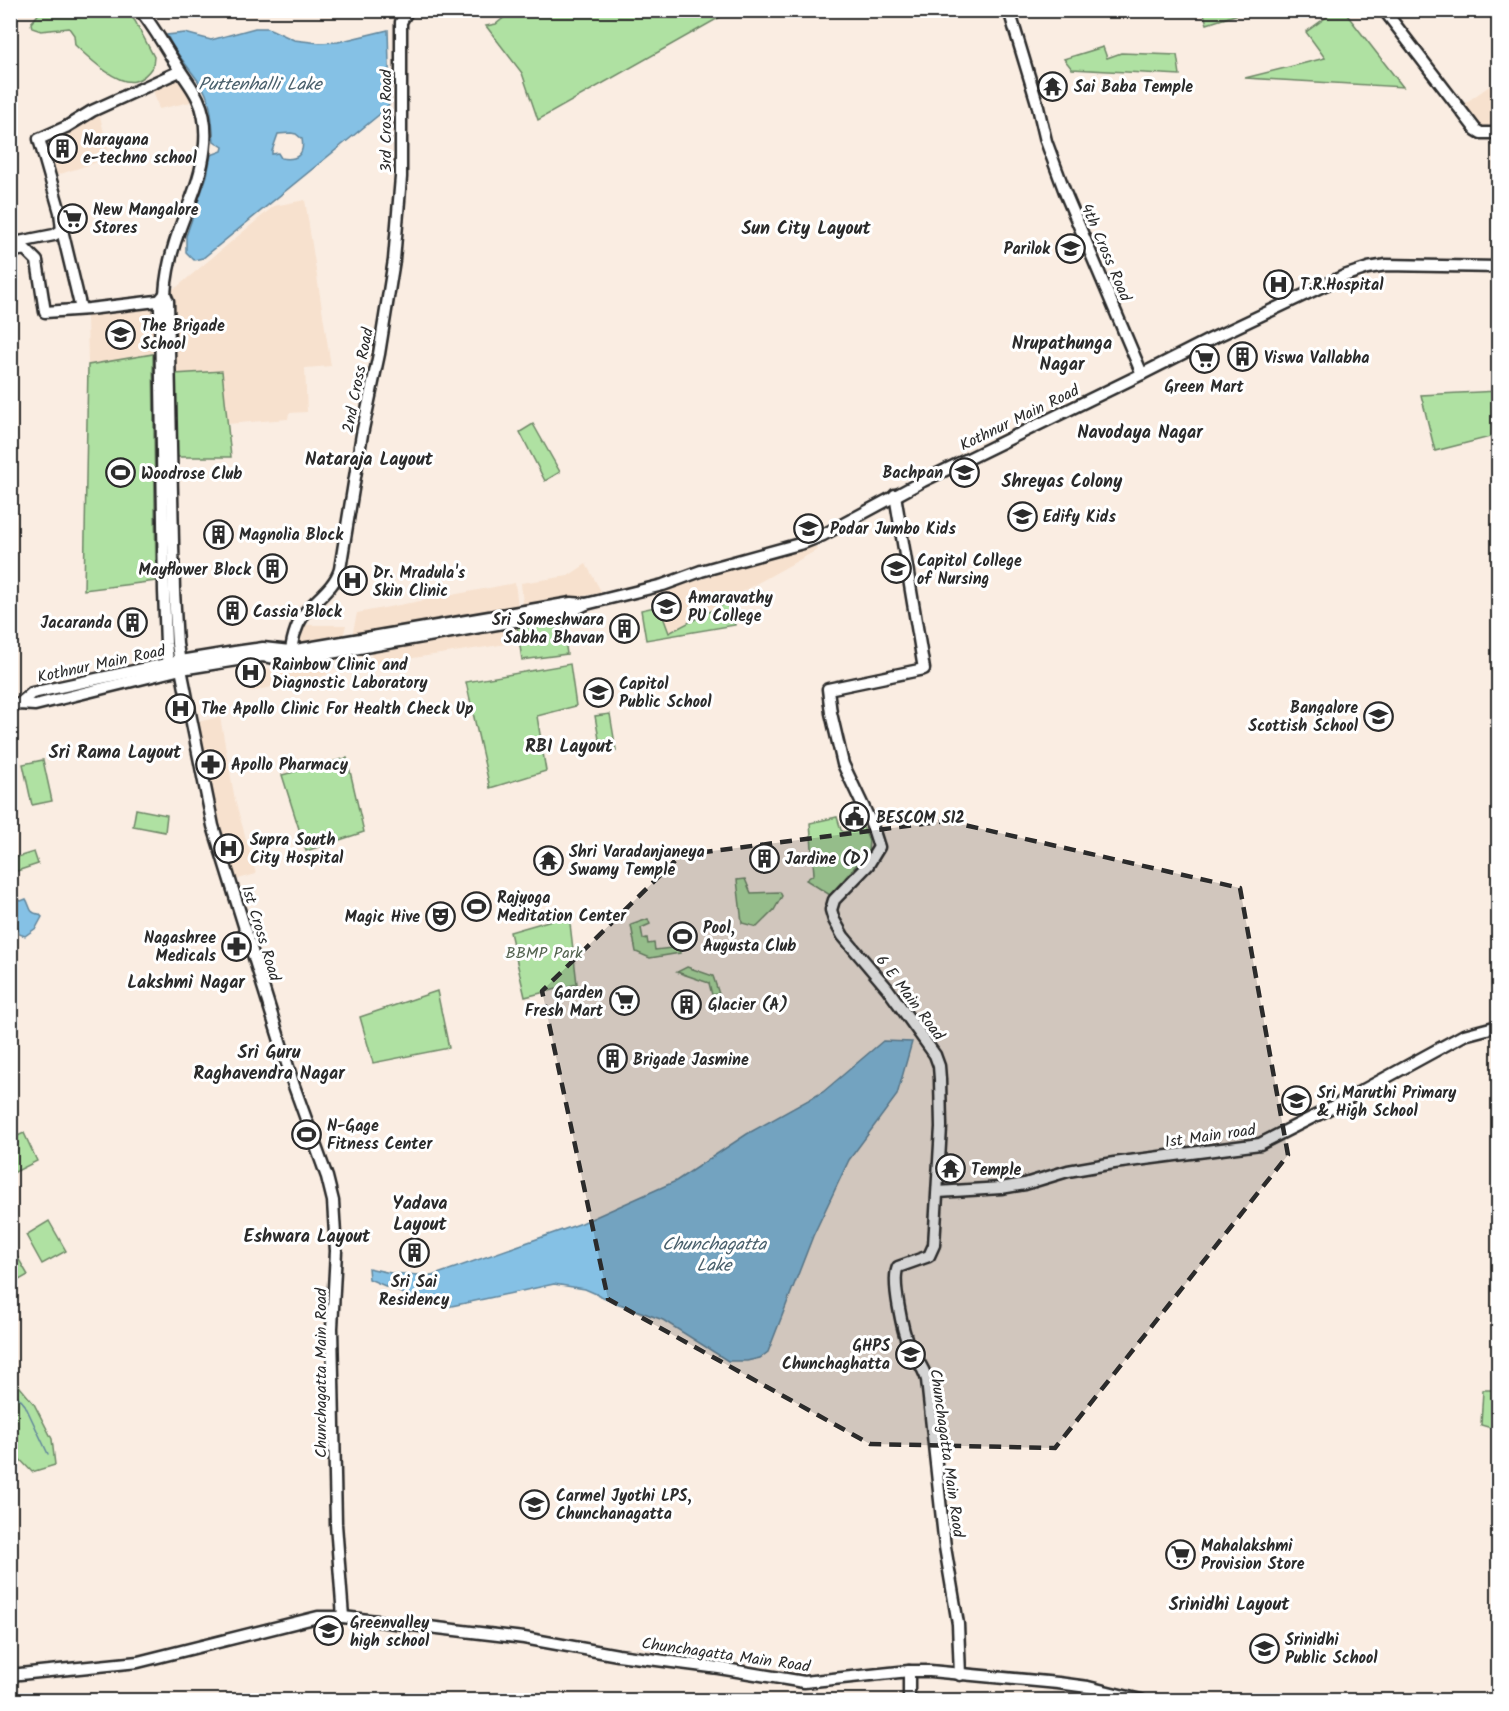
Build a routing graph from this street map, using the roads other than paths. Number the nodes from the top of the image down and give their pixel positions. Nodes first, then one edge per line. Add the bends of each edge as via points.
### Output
1 (140, 10) edge
2 (408, 10) edge
3 (1010, 10) edge
4 (1384, 10) edge
5 (180, 70) junction
6 (1498, 133) edge
7 (62, 230) junction
8 (397, 234) joint
9 (21, 244) edge
10 (10, 252) edge
11 (1498, 267) edge
12 (164, 298) junction
13 (81, 309) junction
14 (1142, 375) junction
15 (895, 495) junction
16 (290, 656) junction
17 (175, 666) junction
18 (15, 705) edge
19 (1498, 1026) edge
20 (938, 1192) junction
21 (333, 1202) joint
22 (343, 1617) junction
23 (909, 1671) junction
24 (10, 1675) edge
25 (960, 1675) junction
26 (909, 1701) edge
27 (1141, 1701) edge

1 - 5 street, 1st Cross Road
2 - 8 street, 3rd Cross Road via 401,22
3 - 14 street, 4th Cross Road via 1046,141
4 - 6 street via 1476,130
5 - 7 street via 39,139
5 - 12 street, 1st Cross Road via 199,100 204,152 166,272
7 - 9 street
7 - 13 street
8 - 16 street, 2nd Cross Road via 340,569 304,615
9 - 10 street
9 - 13 street via 37,261 45,312
11 - 14 street, Kothnur Main Road via 1368,268 1344,276
12 - 13 street
12 - 17 street, 1st Cross Road via 164,591
14 - 15 street, Kothnur Main Road
15 - 16 street, Kothnur Main Road via 845,525 802,543 572,611
15 - 20 street, 6 E Main Road via 924,669 828,689 843,764 879,847 868,865 834,900 831,910 843,936 935,1054 940,1079
16 - 17 street, Kothnur Main Road
17 - 18 street, Kothnur Main Road via 32,693
17 - 21 street, 1st Cross Road via 213,826
19 - 20 street, 1st Main road via 1464,1035 1260,1144 1114,1163 1001,1188
20 - 25 street, Chunchagatta Main Raod via 932,1253 898,1267 896,1292 909,1346 920,1360 927,1380 945,1547 958,1624
21 - 22 street, Chunchagatta Main Road via 336,1524
22 - 23 street, Chunchagatta Main Road via 524,1638 804,1682
22 - 24 street, Chunchagatta Main Road via 318,1617 138,1662
23 - 25 street, Chunchagatta Main Road
23 - 26 street
25 - 27 street, Chunchagatta Main Road via 1069,1684

